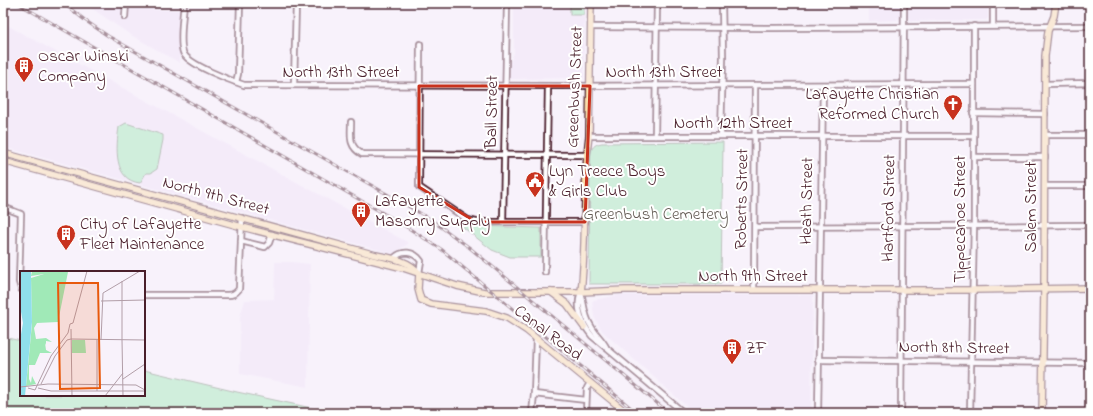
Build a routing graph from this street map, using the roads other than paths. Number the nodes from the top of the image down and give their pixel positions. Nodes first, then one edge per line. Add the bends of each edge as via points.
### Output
1 (126, 3) edge
2 (184, 3) edge
3 (240, 3) edge
4 (296, 3) edge
5 (507, 3) edge
6 (591, 3) edge
7 (657, 3) edge
8 (722, 3) edge
9 (904, 3) edge
10 (993, 3) edge
11 (1056, 3) edge
12 (125, 17) dead end
13 (903, 26) junction
14 (974, 26) junction
15 (993, 26) junction
16 (1050, 26) junction
17 (1090, 26) edge
18 (591, 27) junction
19 (657, 27) junction
20 (722, 27) junction
21 (420, 44) dead end
22 (236, 82) junction
23 (1090, 83) edge
24 (903, 84) junction
25 (974, 84) junction
26 (1045, 84) junction
27 (294, 85) junction
28 (655, 85) junction
29 (722, 85) junction
30 (755, 85) junction
31 (823, 85) junction
32 (419, 86) junction
33 (505, 86) junction
34 (548, 86) junction
35 (590, 86) junction
36 (973, 113) junction
37 (1045, 114) junction
38 (351, 122) dead end
39 (721, 135) junction
40 (821, 135) junction
41 (903, 135) junction
42 (1045, 135) junction
43 (1090, 135) edge
44 (590, 136) junction
45 (655, 136) junction
46 (756, 136) junction
47 (974, 136) junction
48 (3, 153) edge
49 (418, 154) junction
50 (504, 154) junction
51 (547, 154) junction
52 (587, 154) junction
53 (974, 157) junction
54 (1045, 157) junction
55 (3, 161) edge
56 (1044, 186) junction
57 (1090, 186) edge
58 (3, 207) edge
59 (242, 218) junction
60 (503, 222) junction
61 (545, 222) junction
62 (585, 222) junction
63 (1044, 224) junction
64 (902, 225) junction
65 (974, 225) junction
66 (1090, 225) edge
67 (820, 226) junction
68 (242, 227) junction
69 (755, 227) junction
70 (272, 234) junction
71 (241, 241) junction
72 (394, 258) junction
73 (545, 272) dead end
74 (419, 273) junction
75 (20, 286) edge
76 (1090, 288) edge
77 (1044, 289) junction
78 (754, 290) junction
79 (819, 290) junction
80 (902, 290) junction
81 (973, 290) junction
82 (550, 292) junction
83 (581, 292) junction
84 (145, 295) edge
85 (584, 327) junction
86 (536, 339) junction
87 (606, 347) junction
88 (818, 360) junction
89 (901, 361) junction
90 (971, 362) junction
91 (1043, 362) junction
92 (1090, 363) edge
93 (590, 383) junction
94 (534, 394) junction
95 (586, 400) junction
96 (532, 413) edge
97 (586, 413) edge
98 (626, 413) edge
99 (684, 413) edge
100 (818, 413) edge
101 (901, 413) edge
102 (970, 413) edge
103 (1042, 413) edge

1 - 12 street
2 - 22 street, North 13th Street via 181,47 184,56 207,70
3 - 22 street
4 - 27 street
5 - 33 street, Ball Street
6 - 18 main road, Greenbush Street
7 - 19 street
8 - 20 street
9 - 13 street, Hartford Street
10 - 15 street
11 - 16 main road, Salem Street
13 - 14 street
13 - 20 street
13 - 24 street, Hartford Street
14 - 15 street
14 - 25 street, Tippecanoe Street
15 - 16 street
16 - 17 street
16 - 26 main road, Salem Street via 1046,45
18 - 19 street
18 - 35 main road, Greenbush Street
19 - 20 street
19 - 28 street
20 - 29 street
21 - 32 street
22 - 27 street, North 13th Street via 244,85
23 - 26 street
24 - 25 street, North 13th Street
24 - 31 street, North 13th Street
24 - 41 street, Hartford Street
25 - 36 street, Tippecanoe Street
26 - 37 main road, Salem Street
27 - 32 street, North 13th Street
28 - 29 street, North 13th Street
28 - 35 street, North 13th Street
28 - 45 street
29 - 30 street, North 13th Street
29 - 39 street
30 - 31 street, North 13th Street
30 - 46 street, Roberts Street
31 - 40 street, Heath Street
32 - 33 street, North 13th Street
32 - 49 street
33 - 34 street, North 13th Street
33 - 50 street, Ball Street
34 - 35 street, North 13th Street
34 - 51 street
35 - 44 main road, Greenbush Street
36 - 37 street
36 - 47 street, Tippecanoe Street
37 - 42 main road, Salem Street
38 - 49 street via 352,145 362,154
39 - 45 street, North 12th Street
39 - 46 street, North 12th Street
40 - 41 street, North 12th Street
40 - 46 street, North 12th Street
40 - 67 street, Heath Street
41 - 47 street, North 12th Street
41 - 64 street, Hartford Street
42 - 43 street
42 - 54 main road, Salem Street
44 - 45 street, North 12th Street
44 - 52 main road, Greenbush Street
46 - 69 street, Roberts Street
47 - 53 street, Tippecanoe Street
48 - 59 main road, North 9th Street
49 - 50 street
49 - 60 street via 418,187 468,220
50 - 51 street
50 - 60 street, Ball Street
51 - 52 street
51 - 61 street
52 - 62 main road, Greenbush Street
53 - 54 street
53 - 65 street, Tippecanoe Street
54 - 56 main road, Salem Street
55 - 68 main road, North 9th Street
56 - 57 street
56 - 63 main road, Salem Street
58 - 75 street via 21,214
59 - 68 street
59 - 72 main road, North 9th Street
60 - 61 street
61 - 62 street
61 - 73 street
62 - 83 main road, Greenbush Street
63 - 65 street
63 - 66 street
63 - 77 main road, Salem Street
64 - 65 street
64 - 67 street
64 - 80 street, Hartford Street
65 - 81 street, Tippecanoe Street
67 - 69 street
67 - 79 street, Heath Street
68 - 70 main road, North 9th Street
68 - 71 street
69 - 78 street, Roberts Street
70 - 71 street via 265,247
70 - 74 main road, North 9th Street
71 - 84 street via 239,289 233,295
72 - 74 main road, North 9th Street via 413,266
72 - 74 street via 404,252 417,256 421,261
74 - 82 main road, North 9th Street via 484,292
74 - 86 main road, Canal Road via 418,295 426,303 498,314 517,324
76 - 77 main road, North 9th Street
77 - 81 main road, North 9th Street
77 - 91 main road, Salem Street
78 - 79 main road, North 9th Street
78 - 83 main road, North 9th Street
79 - 80 main road, North 9th Street
79 - 88 street, Heath Street
80 - 81 main road, North 9th Street
80 - 89 street, Hartford Street
81 - 90 street, Tippecanoe Street
82 - 83 main road, North 9th Street
82 - 85 main road via 567,304
83 - 85 street via 578,298
83 - 87 street via 586,318
85 - 87 street
86 - 93 main road, Canal Road
86 - 94 street
87 - 99 street
88 - 89 street, North 8th Street
88 - 100 street, Heath Street
89 - 90 street, North 8th Street
89 - 101 street, Hartford Street
90 - 91 street, North 8th Street
90 - 102 street, Tippecanoe Street
91 - 92 street, North 8th Street
91 - 103 main road, Salem Street
93 - 95 street
93 - 98 main road, Canal Road
94 - 95 street
94 - 96 street
95 - 97 street

